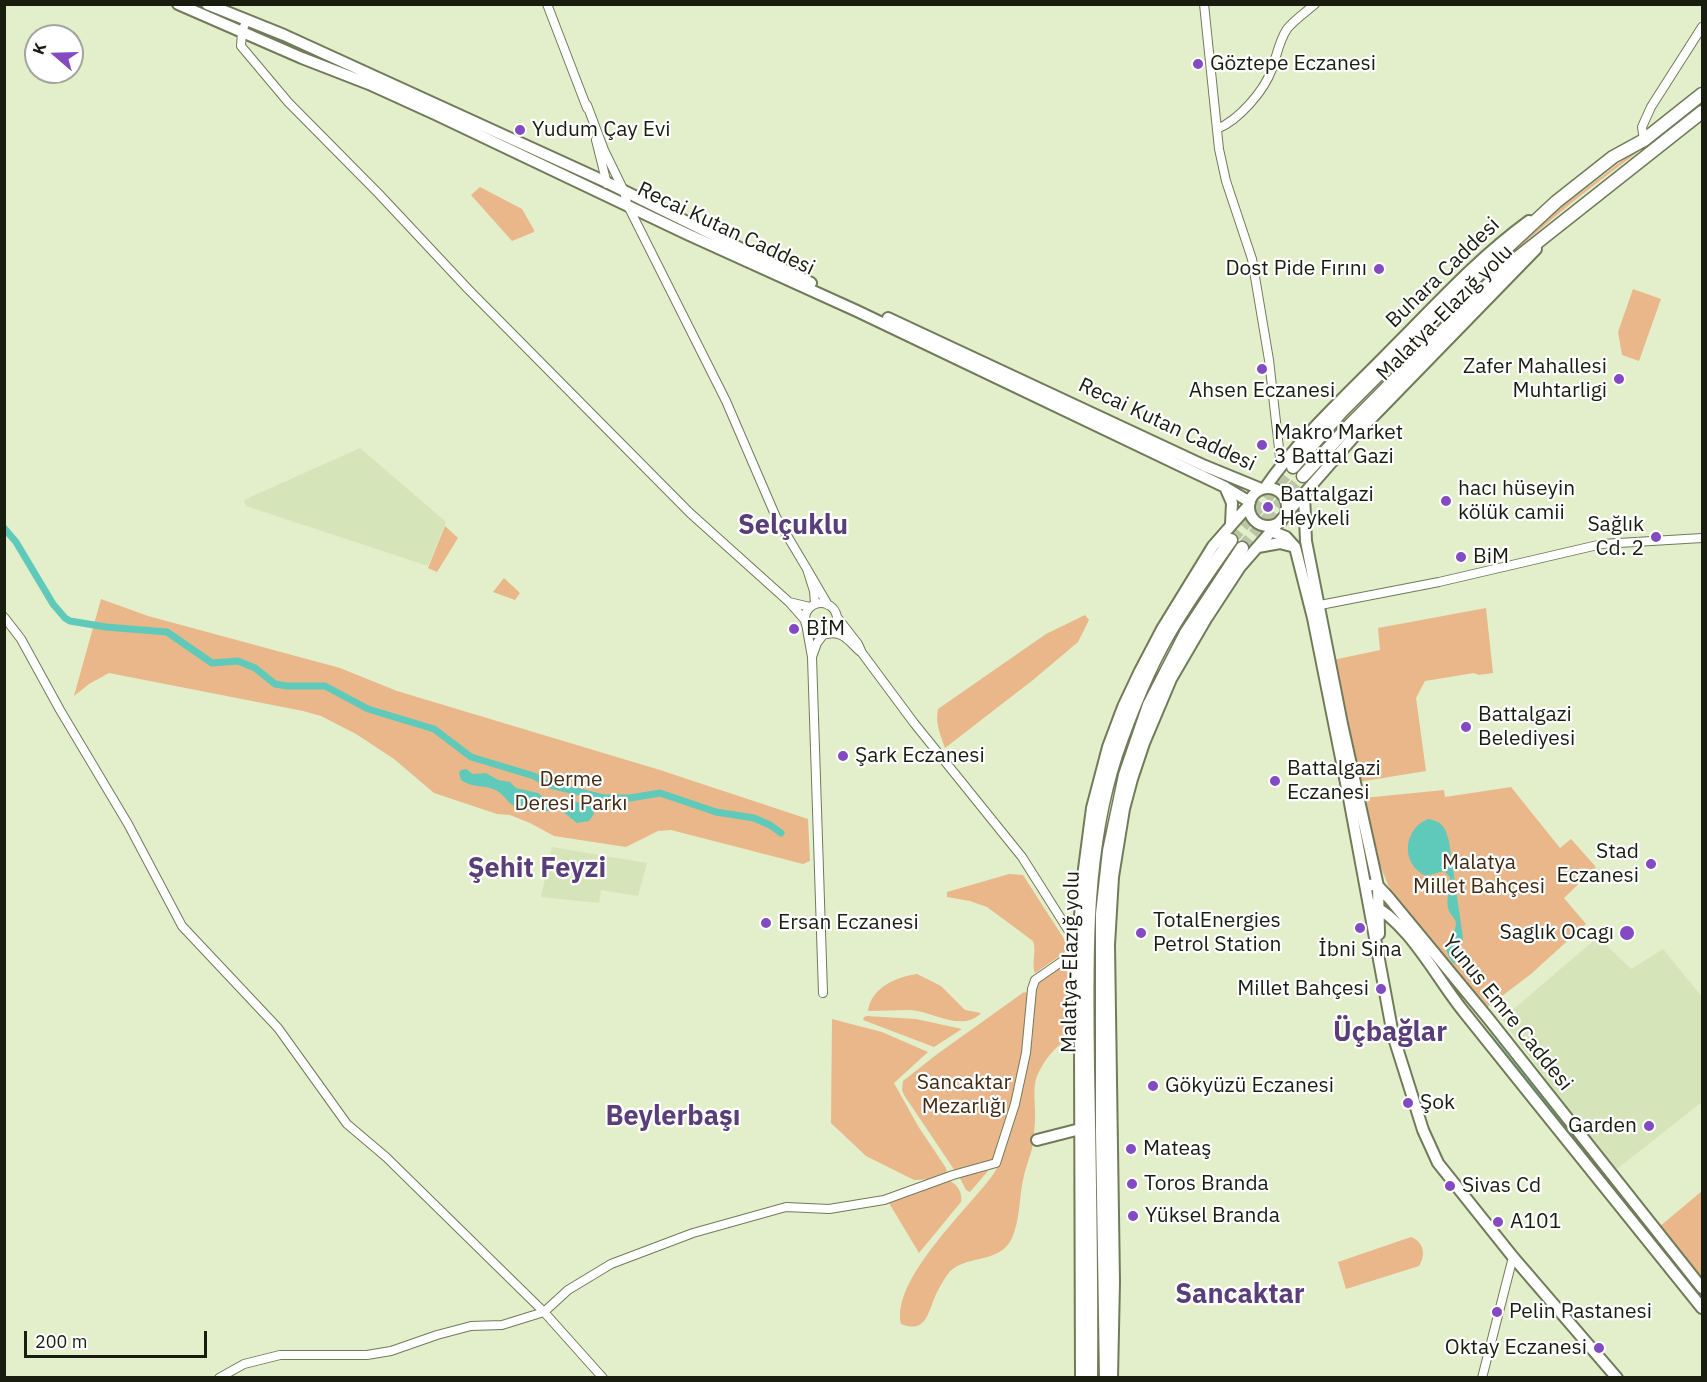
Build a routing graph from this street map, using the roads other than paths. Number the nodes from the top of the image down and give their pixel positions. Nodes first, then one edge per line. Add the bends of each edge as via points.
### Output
1 (178, 4) edge
2 (207, 4) edge
3 (547, 4) edge
4 (1204, 4) edge
5 (1315, 4) edge
6 (198, 9) edge
7 (244, 27) junction
8 (1702, 27) edge
9 (1702, 94) edge
10 (586, 105) junction
11 (1702, 112) edge
12 (1217, 129) junction
13 (1644, 140) junction
14 (606, 182) junction
15 (624, 190) junction
16 (610, 197) junction
17 (627, 204) junction
18 (1564, 221) junction
19 (1287, 467) junction
20 (1303, 476) tunnel mouth
21 (1225, 487) junction
22 (1263, 489) junction
23 (1304, 494) junction
24 (1250, 503) junction
25 (1282, 519) junction
26 (1229, 531) junction
27 (1271, 531) junction
28 (1702, 538) edge
29 (1295, 547) junction
30 (1242, 548) tunnel mouth
31 (1255, 548) junction
32 (807, 569) junction
33 (789, 602) junction
34 (813, 605) junction
35 (828, 605) junction
36 (1314, 607) junction
37 (836, 616) junction
38 (4, 617) edge
39 (804, 619) junction
40 (807, 629) junction
41 (825, 635) junction
42 (862, 653) junction
43 (812, 657) junction
44 (1365, 884) junction
45 (1378, 886) junction
46 (1369, 903) junction
47 (1380, 909) junction
48 (1077, 947) junction
49 (1379, 949) junction
50 (823, 993) dead end
51 (1089, 1119) junction
52 (1080, 1129) junction
53 (1037, 1140) dead end
54 (1080, 1151) junction
55 (1513, 1257) junction
56 (1702, 1288) edge
57 (1702, 1308) edge
58 (544, 1312) junction
59 (219, 1377) edge
60 (603, 1377) edge
61 (1081, 1377) edge
62 (1091, 1377) edge
63 (1106, 1377) edge
64 (1112, 1377) edge
65 (1482, 1377) edge
66 (1617, 1377) edge

1 - 6 main road, Recai Kutan Caddesi
2 - 7 main road, Recai Kutan Caddesi
3 - 10 street
4 - 12 street
5 - 12 street via 1289,27 1260,93
6 - 7 main road, Recai Kutan Caddesi
7 - 14 main road, Recai Kutan Caddesi via 284,35
7 - 16 main road, Recai Kutan Caddesi
7 - 33 street via 241,46 288,102 690,513
8 - 13 street via 1651,107 1642,127
9 - 13 highway
10 - 14 street
10 - 15 street
11 - 18 highway, Malatya-Elazığ yolu
12 - 19 street via 1226,181 1252,259
13 - 19 highway via 1614,157 1556,202
14 - 15 main road, Recai Kutan Caddesi
14 - 16 street
15 - 17 street
15 - 22 main road, Recai Kutan Caddesi via 802,278 1189,459
16 - 17 main road, Recai Kutan Caddesi
17 - 21 main road, Recai Kutan Caddesi
17 - 32 street via 722,393 776,517
18 - 20 highway via 1496,276
18 - 23 main road, Malatya-Elazığ yolu via 1381,407
19 - 22 main road
21 - 24 main road, Recai Kutan Caddesi
21 - 26 main road via 1232,503
22 - 24 main road
22 - 25 main road via 1275,489 1285,499 1287,509
23 - 25 main road, Malatya-Elazığ yolu
23 - 36 main road
24 - 25 main road via 1253,519 1262,525 1273,525
24 - 26 main road
25 - 27 main road, Malatya-Elazığ yolu
26 - 31 main road via 1240,520 1246,521 1256,528 1259,540
26 - 48 main road via 1213,546 1162,629 1123,706 1108,747 1088,837
26 - 51 highway, Malatya-Elazığ yolu via 1208,573 1167,637 1138,698 1116,757 1102,814 1093,856 1086,952
27 - 29 main road via 1286,537
27 - 31 main road, Malatya-Elazığ yolu
28 - 36 street via 1602,544
29 - 31 main road via 1280,543
29 - 36 main road
30 - 63 highway, Malatya-Elazığ yolu via 1186,633 1149,705 1115,816 1102,914
31 - 64 main road, Malatya-Elazığ yolu via 1171,679 1132,779 1118,845 1109,928
32 - 34 street via 814,591
32 - 35 street
33 - 34 street
33 - 39 street
34 - 35 street
34 - 39 street
35 - 37 street
36 - 44 main road
36 - 45 main road
37 - 41 street via 833,629
37 - 42 street
38 - 58 street via 21,639 128,824 182,926 278,1028 348,1124
39 - 40 street
40 - 41 street
40 - 43 street
41 - 42 street via 844,635
41 - 43 street
42 - 48 street via 1022,857
43 - 50 street
44 - 45 main road
44 - 46 main road
45 - 47 main road
45 - 56 main road, Yunus Emre Caddesi
46 - 47 main road, Yunus Emre Caddesi
46 - 49 main road
47 - 49 main road
47 - 57 main road, Yunus Emre Caddesi via 1403,931
48 - 52 main road
48 - 58 street via 1035,980 1024,1063 996,1163 884,1200 829,1209 786,1207 693,1233 611,1264 568,1290
49 - 55 main road via 1393,1035 1423,1130 1438,1163
51 - 54 main road
51 - 62 highway, Malatya-Elazığ yolu
52 - 53 main road
52 - 54 main road
54 - 61 main road
55 - 65 street
55 - 66 main road
58 - 59 street via 502,1324 471,1326 367,1355 279,1355 244,1364
58 - 60 street

